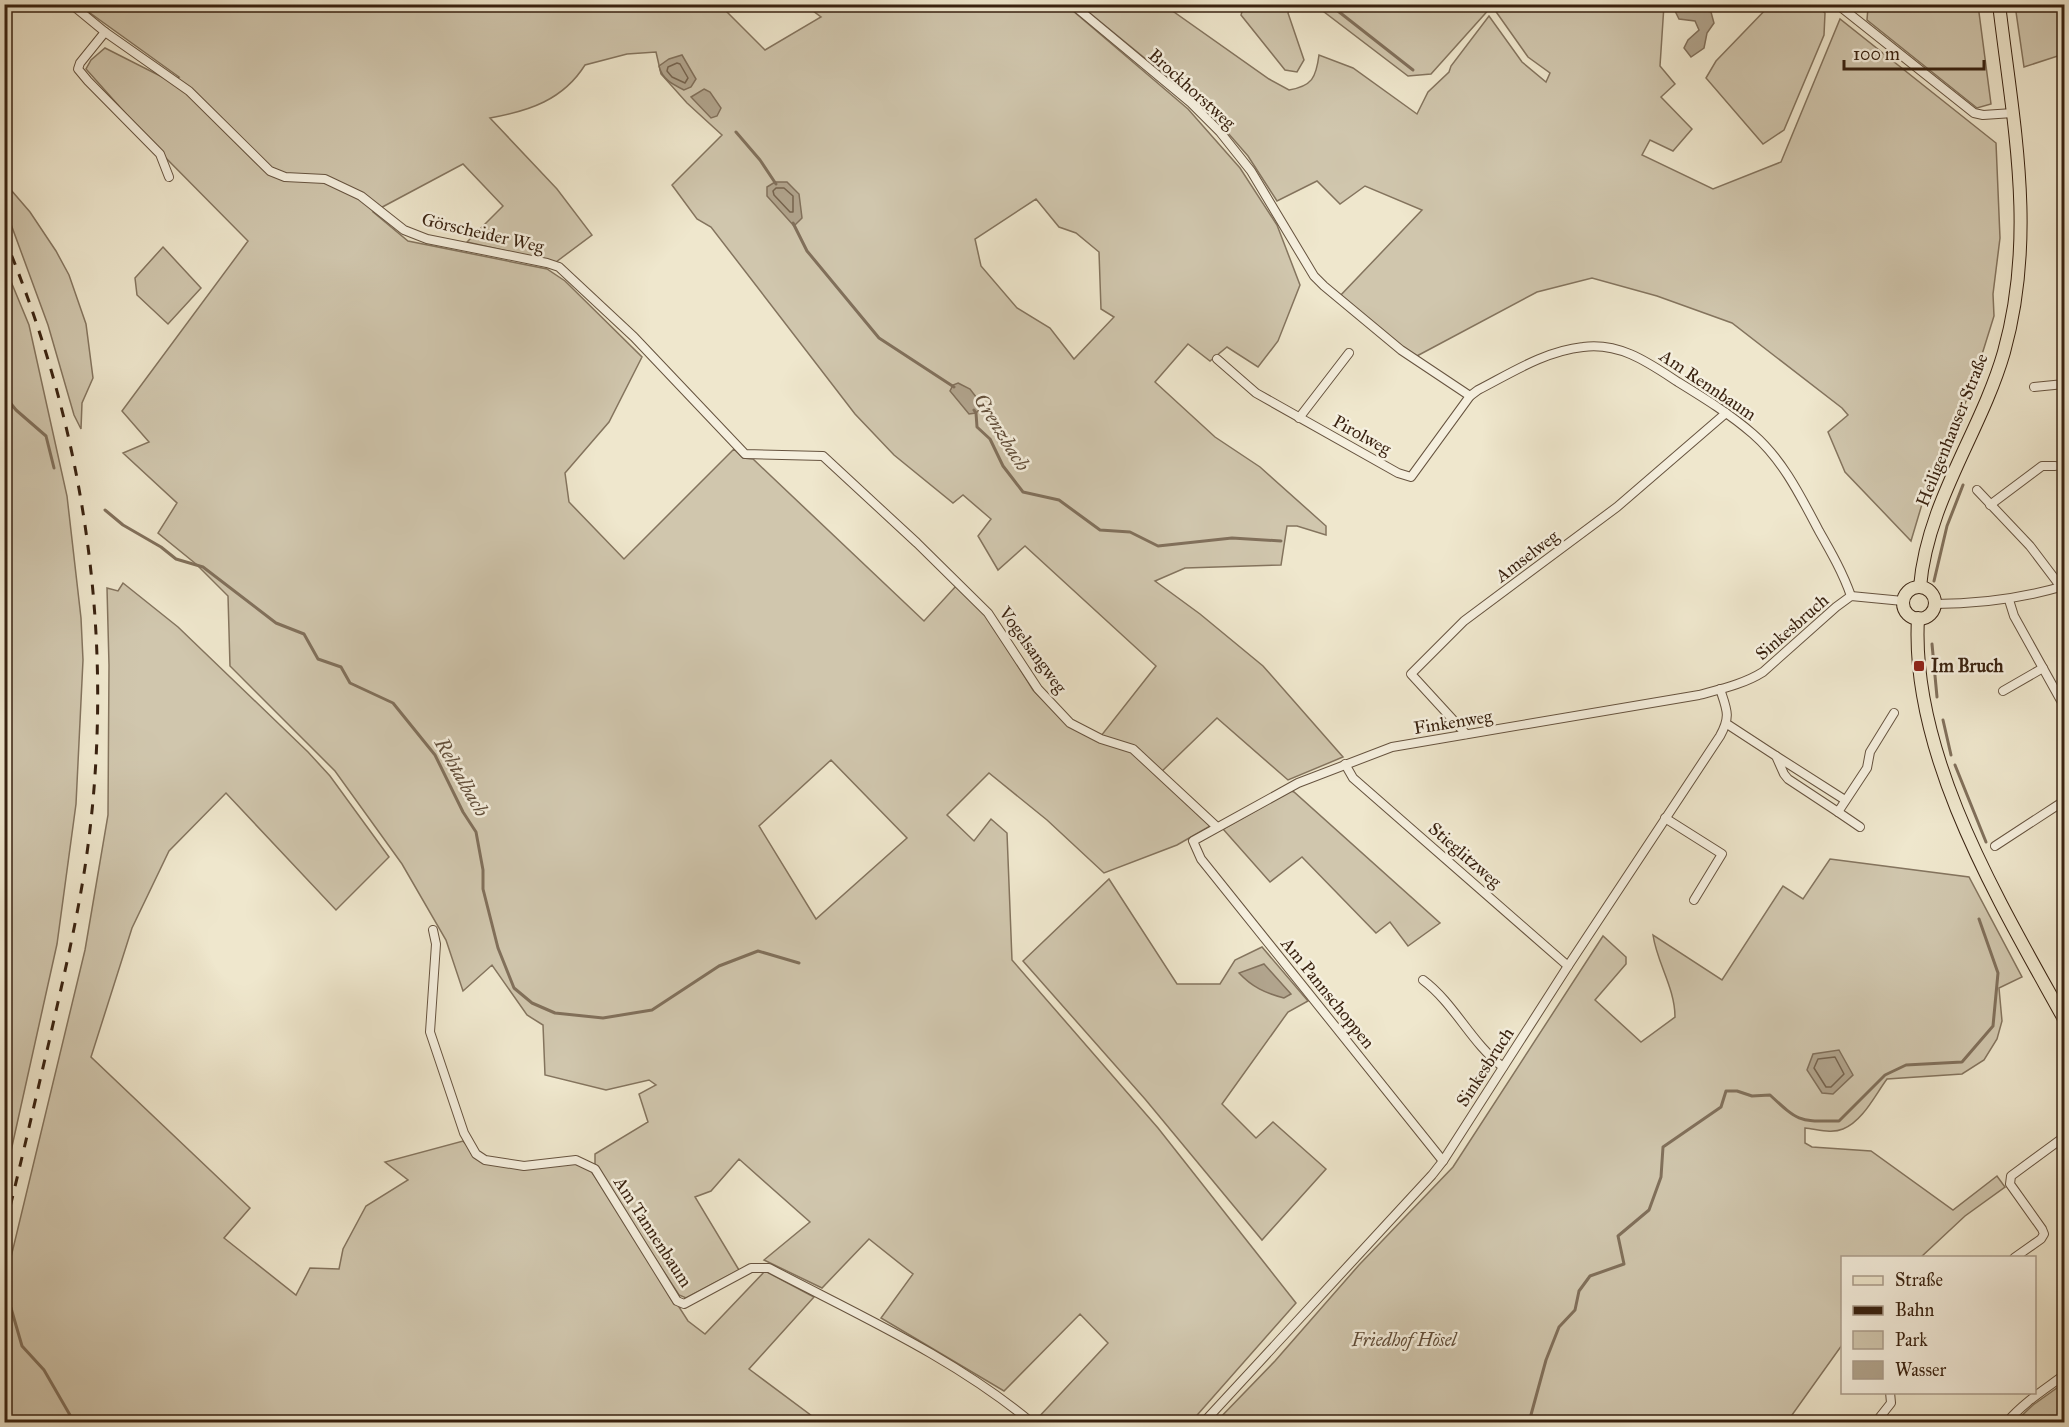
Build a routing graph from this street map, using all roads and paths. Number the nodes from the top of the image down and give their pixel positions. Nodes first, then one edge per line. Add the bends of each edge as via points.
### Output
1 (71, 4) edge
2 (1072, 4) edge
3 (1837, 4) edge
4 (1999, 4) edge
5 (105, 32) junction
6 (2013, 113) junction
7 (169, 177) dead end
8 (1349, 353) dead end
9 (1217, 359) dead end
10 (2064, 384) edge
11 (2034, 387) dead end
12 (1470, 396) junction
13 (1726, 413) junction
14 (1299, 418) junction
15 (2055, 466) dead end
16 (1411, 477) joint
17 (1977, 490) dead end
18 (1990, 505) junction
19 (917, 543) joint
20 (2063, 586) edge
21 (1920, 587) junction
22 (1851, 596) junction
23 (2009, 600) junction
24 (1903, 601) junction
25 (1935, 604) junction
26 (1918, 618) junction
27 (2043, 668) junction
28 (1736, 684) joint
29 (1720, 689) junction
30 (2002, 691) dead end
31 (2064, 706) edge
32 (1894, 713) dead end
33 (1727, 724) junction
34 (1466, 734) junction
35 (1776, 756) junction
36 (1344, 764) junction
37 (1845, 800) junction
38 (2064, 801) edge
39 (1838, 812) junction
40 (1665, 818) junction
41 (1217, 827) junction
42 (1860, 827) dead end
43 (1193, 842) joint
44 (1995, 846) dead end
45 (1694, 900) dead end
46 (433, 930) dead end
47 (1568, 966) junction
48 (1423, 980) dead end
49 (2064, 1020) edge
50 (1503, 1067) junction
51 (2064, 1137) edge
52 (1443, 1161) junction
53 (2016, 1256) edge
54 (2064, 1375) edge
55 (1890, 1394) edge
56 (1031, 1422) edge
57 (1204, 1422) edge
58 (1876, 1422) edge
59 (2007, 1422) edge

1 - 5 street, Görscheider Weg
2 - 12 street, Brockhorstweg via 1220,132 1251,171 1314,276 1401,350
3 - 6 street via 1974,113
4 - 6 main road, Heiligenhauser Straße
5 - 7 street via 78,69 160,154
5 - 19 street, Görscheider Weg via 189,91 270,171 285,177 325,179 361,196 404,230 427,239 559,267 634,338 745,454 823,456
6 - 21 main road, Heiligenhauser Straße via 2022,214 2013,312 1990,392 1940,506
8 - 14 street
9 - 14 street, Pirolweg via 1256,393
10 - 11 street
12 - 13 street, Am Rennbaum via 1552,353 1584,346 1615,348 1641,358
12 - 16 street, Am Rennbaum
13 - 22 street, Am Rennbaum via 1776,459 1802,499
13 - 34 street, Amselweg via 1617,507 1464,621 1412,674
14 - 16 street, Pirolweg
15 - 18 street via 2042,466
17 - 18 street
18 - 20 street
19 - 41 street, Vogelsangweg via 988,613 1038,688 1070,723 1133,749
20 - 23 street
21 - 24 main road via 1910,590
21 - 25 main road via 1931,592
22 - 24 street, Sinkesbruch
22 - 28 street, Sinkesbruch via 1763,672
23 - 25 street
23 - 27 street
24 - 26 main road via 1907,613
25 - 26 main road via 1929,615
26 - 49 main road via 1919,666 1926,712 1951,794 1978,856
27 - 30 street
27 - 31 street
28 - 29 street, Finkenweg
29 - 33 street via 1728,713
29 - 34 street, Finkenweg
32 - 37 street via 1870,752 1867,768
33 - 35 street
33 - 40 street, Sinkesbruch
34 - 36 street, Finkenweg via 1392,747
35 - 37 street
35 - 39 street via 1788,778
36 - 41 street, Finkenweg via 1298,783
36 - 47 street, Stieglitzweg via 1353,778
37 - 39 street
38 - 44 street
39 - 42 street
40 - 45 street via 1722,854
40 - 47 street, Sinkesbruch
41 - 43 street, Finkenweg
43 - 52 street, Am Pannschoppen via 1200,859
46 - 56 street, Am Tannenbaum via 436,944 430,1032 464,1133 476,1154 485,1160 524,1166 576,1160 594,1169 677,1301 684,1304 751,1268 769,1268 922,1348 1000,1397
47 - 50 street, Sinkesbruch
48 - 50 street via 1487,1055
50 - 52 street, Sinkesbruch
51 - 53 street via 2011,1176 2010,1184 2044,1234
52 - 57 street, Sinkesbruch
54 - 59 street
55 - 58 street via 1891,1403

